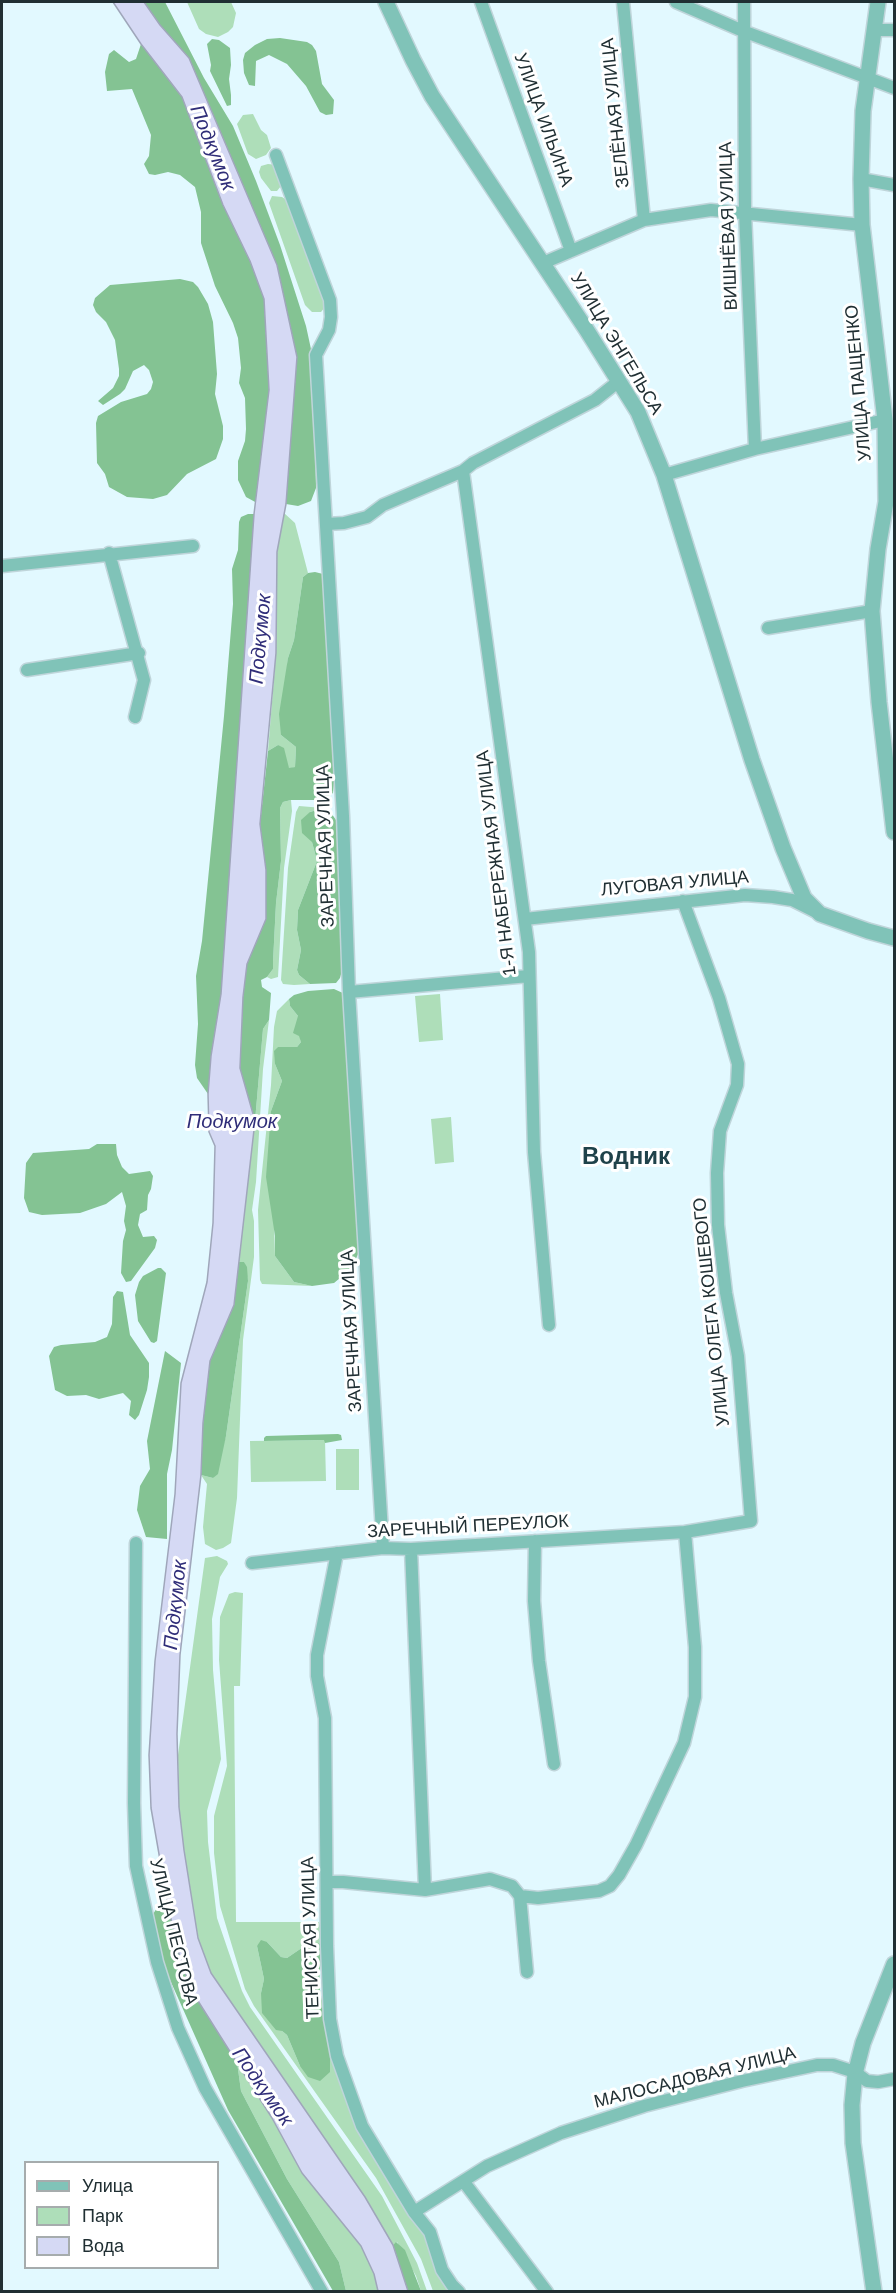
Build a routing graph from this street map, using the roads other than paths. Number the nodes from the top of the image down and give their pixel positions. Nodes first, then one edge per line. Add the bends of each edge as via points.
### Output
1 (386, 2) edge
2 (481, 2) edge
3 (623, 2) edge
4 (676, 2) edge
5 (744, 2) edge
6 (878, 2) edge
7 (875, 30) junction
8 (894, 30) edge
9 (743, 31) junction
10 (867, 77) junction
11 (894, 88) edge
12 (276, 155) dead end
13 (861, 179) junction
14 (894, 185) edge
15 (745, 212) junction
16 (644, 220) junction
17 (862, 225) junction
18 (571, 251) junction
19 (543, 263) junction
20 (619, 381) junction
21 (885, 420) junction
22 (755, 449) junction
23 (463, 471) junction
24 (664, 475) junction
25 (327, 524) junction
26 (193, 546) dead end
27 (109, 553) junction
28 (2, 566) edge
29 (872, 611) junction
30 (768, 628) dead end
31 (139, 653) junction
32 (27, 670) dead end
33 (135, 717) dead end
34 (894, 832) edge
35 (793, 875) junction
36 (785, 899) junction
37 (683, 902) junction
38 (815, 911) junction
39 (525, 919) junction
40 (894, 938) edge
41 (529, 976) junction
42 (349, 992) junction
43 (549, 1325) dead end
44 (685, 1532) junction
45 (536, 1541) junction
46 (136, 1543) dead end
47 (383, 1548) junction
48 (411, 1550) junction
49 (337, 1553) junction
50 (252, 1563) dead end
51 (554, 1764) dead end
52 (327, 1882) junction
53 (425, 1890) junction
54 (520, 1896) junction
55 (894, 1964) edge
56 (527, 1972) dead end
57 (855, 2072) junction
58 (894, 2079) edge
59 (464, 2182) junction
60 (414, 2212) junction
61 (322, 2292) edge
62 (459, 2292) edge
63 (547, 2292) edge
64 (874, 2292) edge

1 - 19 street, УЛИЦА ЭНГЕЛЬСА via 432,96
2 - 18 street, УЛИЦА ИЛЬИНА
3 - 16 street, ЗЕЛЁНАЯ УЛИЦА
4 - 9 street
5 - 9 street, ВИШНЁВАЯ УЛИЦА
6 - 7 street, УЛИЦА ПАЩЕНКО
7 - 8 street
7 - 10 street, УЛИЦА ПАЩЕНКО
9 - 10 street
9 - 15 street, ВИШНЁВАЯ УЛИЦА
10 - 11 street
10 - 13 street, УЛИЦА ПАЩЕНКО
12 - 25 street, ЗАРЕЧНАЯ УЛИЦА via 330,300 329,330 316,355
13 - 14 street
13 - 17 street, УЛИЦА ПАЩЕНКО
15 - 16 street via 711,210
15 - 17 street
15 - 22 street, ВИШНЁВАЯ УЛИЦА
16 - 18 street
17 - 21 street, УЛИЦА ПАЩЕНКО
18 - 19 street
19 - 20 street, УЛИЦА ЭНГЕЛЬСА
20 - 23 street via 595,400
20 - 24 street, УЛИЦА ЭНГЕЛЬСА via 638,412
21 - 22 street
21 - 29 street, УЛИЦА ПАЩЕНКО via 886,502
22 - 24 street
23 - 25 street via 383,505 367,517
23 - 39 street, 1-Я НАБЕРЕЖНАЯ УЛИЦА
24 - 35 street, УЛИЦА ЭНГЕЛЬСА via 752,760
25 - 42 street, ЗАРЕЧНАЯ УЛИЦА
26 - 27 street
27 - 28 street
27 - 31 street
29 - 30 street
29 - 34 street, УЛИЦА ПАЩЕНКО
31 - 32 street
31 - 33 street via 144,680
35 - 36 street via 795,888
35 - 38 street, УЛИЦА ЭНГЕЛЬСА
36 - 37 street, ЛУГОВАЯ УЛИЦА via 745,895
36 - 38 street, ЛУГОВАЯ УЛИЦА
37 - 39 street, ЛУГОВАЯ УЛИЦА
37 - 44 street, УЛИЦА ОЛЕГА КОШЕВОГО via 719,998 738,1064 737,1085 720,1131 718,1225 738,1356 751,1521
38 - 40 street, ЛУГОВАЯ УЛИЦА
39 - 41 street, 1-Я НАБЕРЕЖНАЯ УЛИЦА
41 - 42 street
41 - 43 street, 1-Я НАБЕРЕЖНАЯ УЛИЦА via 534,1152
42 - 47 street, ЗАРЕЧНАЯ УЛИЦА
44 - 45 street, ЗАРЕЧНЫЙ ПЕРЕУЛОК
44 - 54 street via 695,1647 695,1697 684,1743 636,1845 610,1886 599,1891 537,1898
45 - 48 street, ЗАРЕЧНЫЙ ПЕРЕУЛОК
45 - 51 street via 534,1602 538,1661
46 - 61 street, УЛИЦА ПЕСТОВА via 136,1866 158,1962 178,2028 205,2088
47 - 48 street, ЗАРЕЧНЫЙ ПЕРЕУЛОК
47 - 49 street, ЗАРЕЧНЫЙ ПЕРЕУЛОК
48 - 53 street
49 - 50 street, ЗАРЕЧНЫЙ ПЕРЕУЛОК
49 - 52 street, ТЕНИСТАЯ УЛИЦА via 316,1655 325,1718
52 - 53 street
52 - 60 street, ТЕНИСТАЯ УЛИЦА via 330,2019 337,2056 362,2126
53 - 54 street via 490,1880 512,1886
54 - 56 street
55 - 57 street
57 - 58 street, МАЛОСАДОВАЯ УЛИЦА via 867,2081
57 - 59 street, МАЛОСАДОВАЯ УЛИЦА via 833,2065 817,2066 644,2106 561,2133 487,2166
57 - 64 street via 853,2143
59 - 60 street, МАЛОСАДОВАЯ УЛИЦА
59 - 63 street
60 - 62 street, ТЕНИСТАЯ УЛИЦА via 430,2232 442,2270

